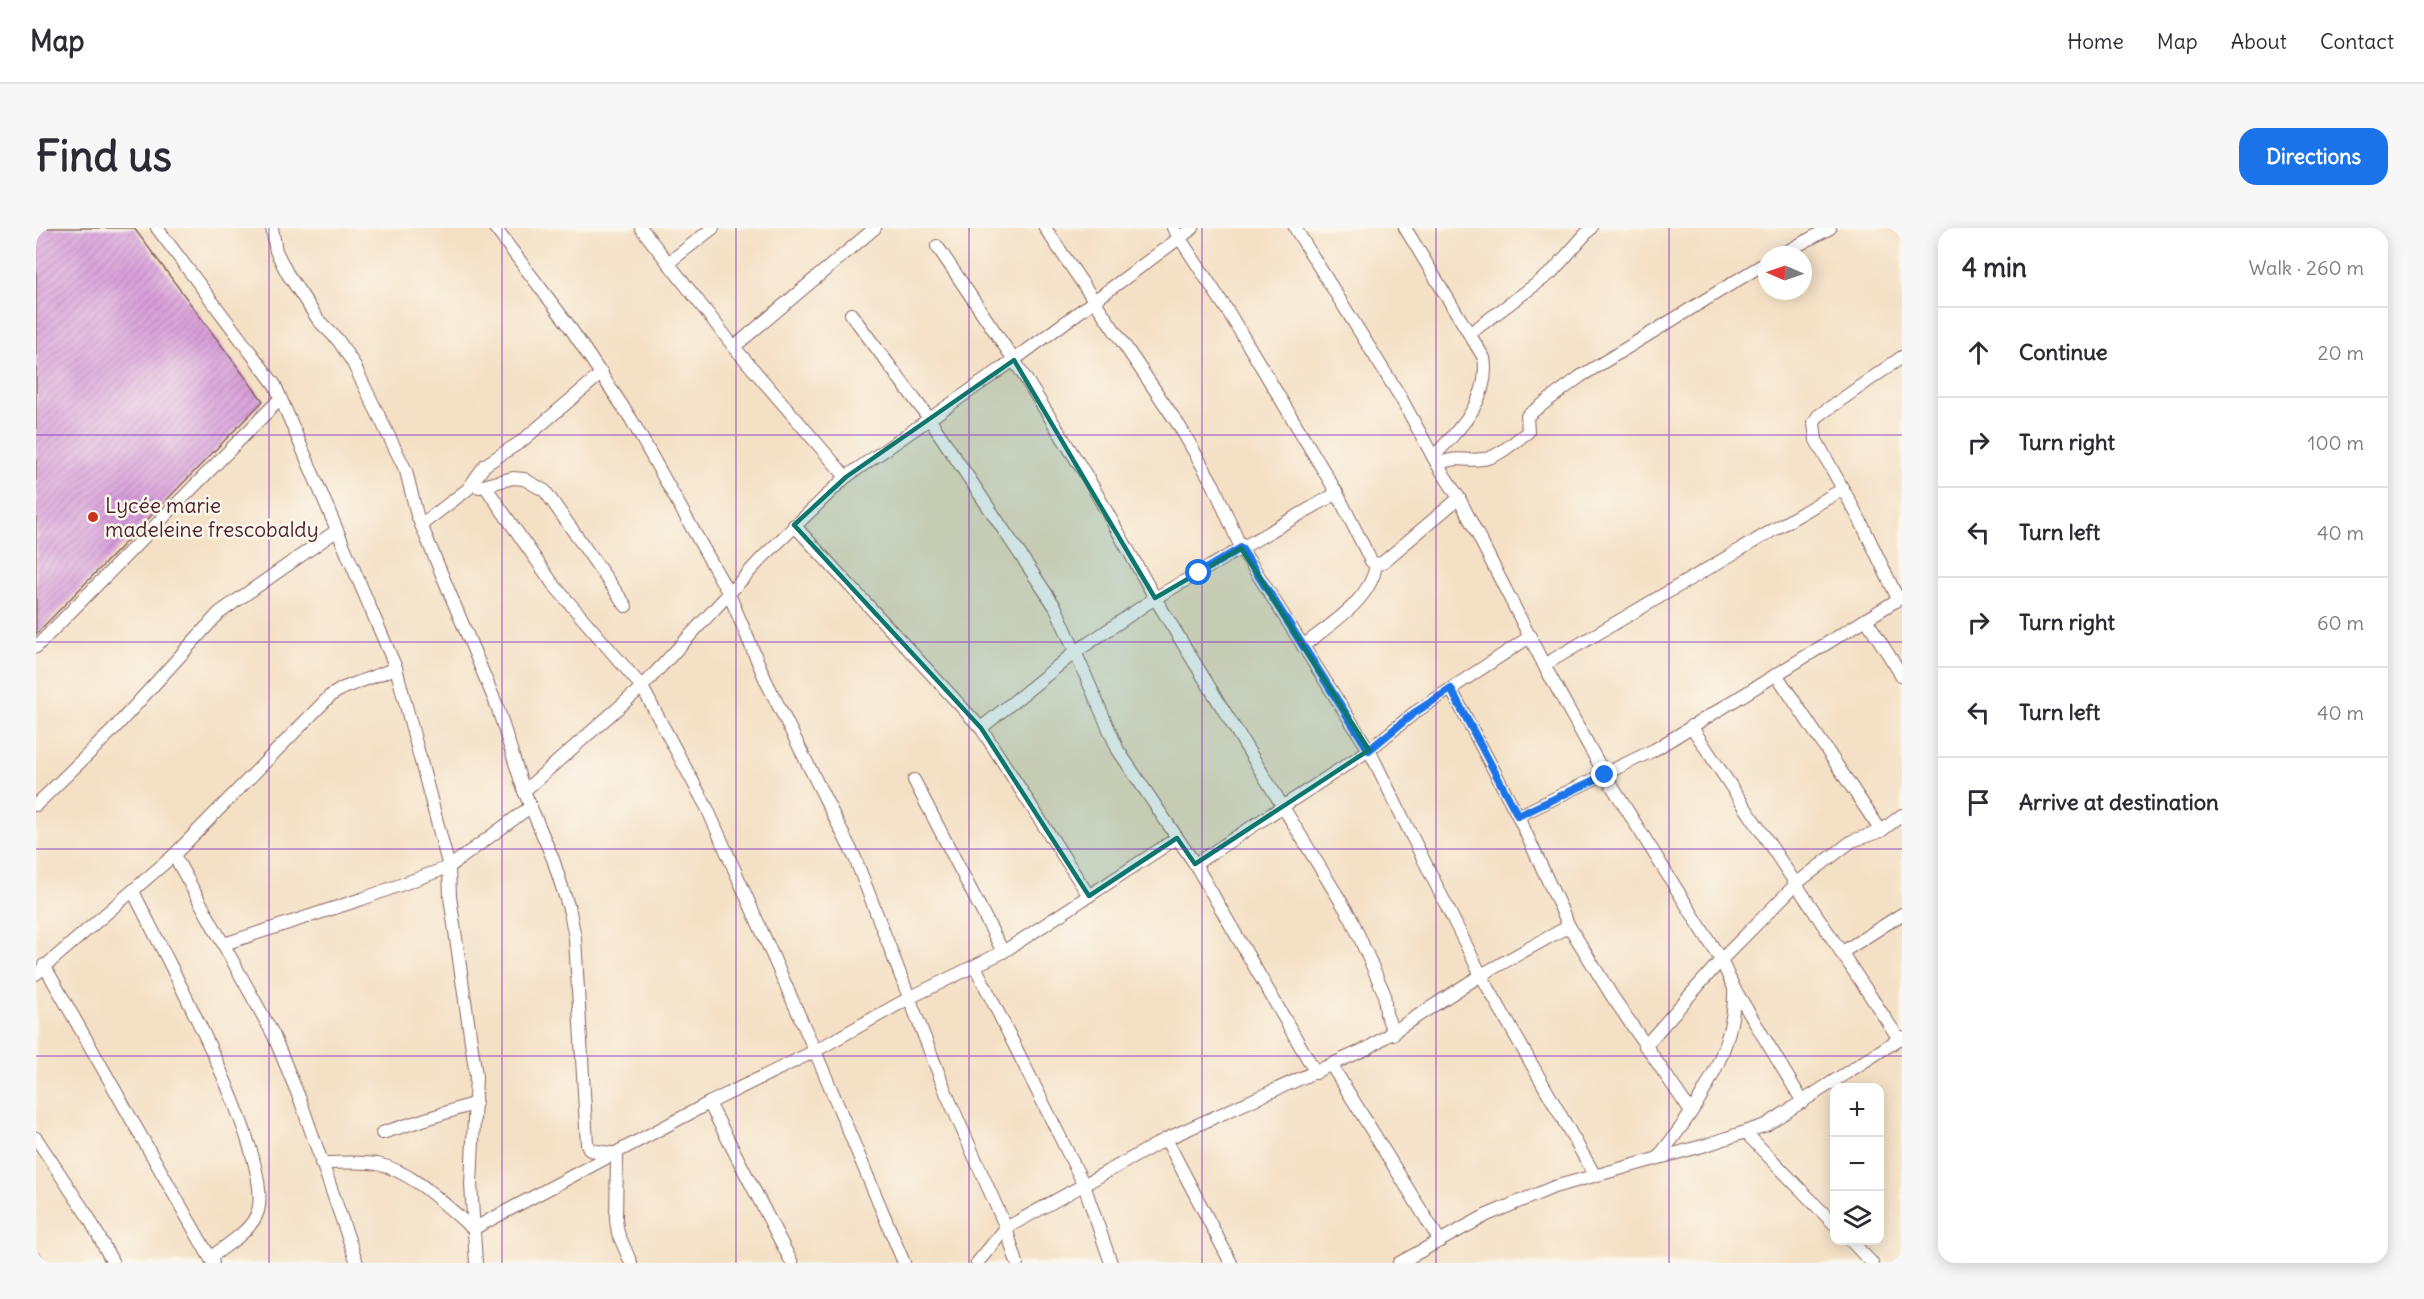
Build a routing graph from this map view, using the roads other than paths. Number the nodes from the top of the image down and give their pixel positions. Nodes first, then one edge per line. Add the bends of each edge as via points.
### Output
1 (157, 228) edge
2 (272, 228) edge
3 (495, 228) edge
4 (640, 228) edge
5 (713, 228) edge
6 (875, 228) edge
7 (1045, 228) edge
8 (1193, 228) edge
9 (1294, 228) edge
10 (1405, 228) edge
11 (1591, 228) edge
12 (1825, 230) edge
13 (1176, 233) edge
14 (937, 246) dead end
15 (1796, 246) edge
16 (668, 263) junction
17 (1758, 268) edge
18 (1096, 301) junction
19 (851, 314) dead end
20 (1469, 333) junction
21 (734, 347) junction
22 (1902, 357) edge
23 (1014, 360) junction
24 (602, 373) junction
25 (280, 399) junction
26 (928, 417) junction
27 (1435, 460) junction
28 (846, 477) junction
29 (485, 486) junction
30 (468, 489) junction
31 (1843, 489) junction
32 (1337, 493) junction
33 (1459, 498) junction
34 (414, 507) junction
35 (438, 509) junction
36 (421, 525) junction
37 (794, 525) junction
38 (336, 531) junction
39 (1241, 548) junction
40 (1376, 564) junction
41 (729, 594) junction
42 (1155, 598) junction
43 (1900, 598) edge
44 (626, 606) dead end
45 (1866, 619) junction
46 (1531, 636) junction
47 (1303, 646) junction
48 (36, 647) edge
49 (1074, 653) junction
50 (1544, 665) junction
51 (396, 668) junction
52 (1776, 674) junction
53 (1902, 676) edge
54 (642, 687) junction
55 (1451, 689) junction
56 (1691, 726) junction
57 (981, 728) junction
58 (1369, 750) junction
59 (1605, 775) junction
60 (914, 780) dead end
61 (524, 791) junction
62 (38, 800) edge
63 (530, 807) junction
64 (1283, 808) junction
65 (1902, 815) edge
66 (1518, 816) junction
67 (1881, 831) junction
68 (1177, 837) junction
69 (174, 855) junction
70 (1195, 864) junction
71 (449, 867) junction
72 (1797, 884) junction
73 (133, 891) junction
74 (1089, 896) junction
75 (1902, 915) edge
76 (1569, 926) junction
77 (224, 944) junction
78 (1003, 952) junction
79 (1841, 953) junction
80 (1721, 960) junction
81 (975, 966) junction
82 (40, 969) edge
83 (1481, 975) junction
84 (1734, 988) junction
85 (911, 997) junction
86 (1394, 1034) junction
87 (1900, 1038) edge
88 (1645, 1046) junction
89 (815, 1051) junction
90 (1332, 1066) junction
91 (1316, 1073) junction
92 (1803, 1102) junction
93 (476, 1103) junction
94 (709, 1103) junction
95 (1691, 1112) junction
96 (382, 1133) dead end
97 (1746, 1133) junction
98 (36, 1138) edge
99 (1166, 1140) junction
100 (617, 1154) junction
101 (1658, 1157) junction
102 (321, 1163) junction
103 (1594, 1174) junction
104 (1084, 1185) junction
105 (1830, 1220) edge
106 (1006, 1228) junction
107 (473, 1229) junction
108 (1440, 1241) junction
109 (1855, 1245) edge
110 (212, 1261) edge
111 (113, 1263) edge
112 (357, 1263) edge
113 (476, 1263) edge
114 (631, 1263) edge
115 (792, 1263) edge
116 (904, 1263) edge
117 (977, 1263) edge
118 (1017, 1263) edge
119 (1111, 1263) edge
120 (1231, 1263) edge
121 (1399, 1263) edge
122 (1872, 1263) edge

1 - 25 street via 267,371
2 - 34 street via 276,251 299,293 353,363 405,471
3 - 24 street
4 - 16 street
5 - 16 street
6 - 21 street
7 - 18 street
8 - 13 street
9 - 27 street via 1401,398
10 - 20 street
11 - 20 street via 1551,273
12 - 15 street
13 - 18 street
13 - 32 street
14 - 23 street
16 - 21 street
17 - 27 street via 1581,376 1527,416 1528,432 1500,451 1486,459
18 - 23 street
18 - 39 street via 1198,456
19 - 26 street
20 - 27 street via 1484,358 1484,386 1465,423
21 - 28 street
22 - 31 street via 1830,406 1814,423 1816,440
23 - 26 street
23 - 42 street via 1089,480
24 - 30 street via 522,441 485,465
24 - 41 street
25 - 38 street
25 - 48 street
26 - 28 street
26 - 49 street via 1056,608
27 - 33 street
28 - 37 street
29 - 30 street
29 - 44 street via 513,478 524,479 545,491
29 - 54 street via 553,584
30 - 35 street
31 - 43 street
31 - 50 street
32 - 39 street
32 - 40 street
33 - 40 street
33 - 46 street
34 - 35 street
34 - 36 street
35 - 36 street
36 - 61 street via 497,706
37 - 41 street
37 - 57 street
38 - 51 street
38 - 62 street via 219,613 112,731
39 - 42 street
39 - 47 street
40 - 47 street via 1374,578 1347,611
41 - 54 street
41 - 85 street via 766,681 855,858
42 - 49 street
42 - 64 street
43 - 45 street
45 - 52 street
45 - 53 street
46 - 50 street
46 - 55 street
47 - 58 street
49 - 57 street
49 - 68 street via 1118,750
50 - 59 street
51 - 69 street via 330,696
51 - 71 street
52 - 56 street
52 - 67 street
54 - 61 street
54 - 89 street via 707,808
55 - 58 street
55 - 66 street
56 - 59 street
56 - 72 street
57 - 74 street
58 - 64 street
58 - 83 street
59 - 66 street
59 - 80 street
60 - 78 street
61 - 63 street
63 - 71 street
63 - 100 street via 570,912 587,1143 595,1152
64 - 70 street
64 - 86 street via 1350,918 1384,993 1386,1014
65 - 67 street
66 - 76 street
67 - 72 street via 1852,841
68 - 70 street
68 - 74 street
69 - 73 street
69 - 77 street
70 - 91 street
71 - 77 street
71 - 93 street
72 - 79 street
72 - 80 street
73 - 82 street
73 - 110 street via 225,1080 260,1184 260,1202 253,1224
74 - 78 street
75 - 79 street
76 - 83 street
76 - 88 street
77 - 102 street via 273,1034 302,1102
78 - 81 street
79 - 87 street
80 - 84 street
80 - 88 street
81 - 85 street
81 - 104 street
82 - 110 street
83 - 86 street
83 - 103 street
84 - 92 street
84 - 95 street via 1733,1021
85 - 89 street
85 - 106 street via 947,1095
86 - 90 street
87 - 92 street
88 - 95 street
89 - 94 street
89 - 116 street
90 - 91 street
90 - 108 street
91 - 99 street
92 - 97 street
93 - 96 street
93 - 107 street via 471,1185
94 - 100 street
94 - 115 street
95 - 101 street
97 - 101 street
97 - 105 street
98 - 111 street via 89,1218
99 - 104 street
99 - 120 street
100 - 107 street
100 - 114 street via 616,1220
101 - 103 street
102 - 107 street via 377,1164 398,1172
102 - 112 street
103 - 108 street via 1486,1215
104 - 106 street
104 - 119 street
106 - 117 street
106 - 118 street
107 - 113 street
108 - 121 street
109 - 122 street

